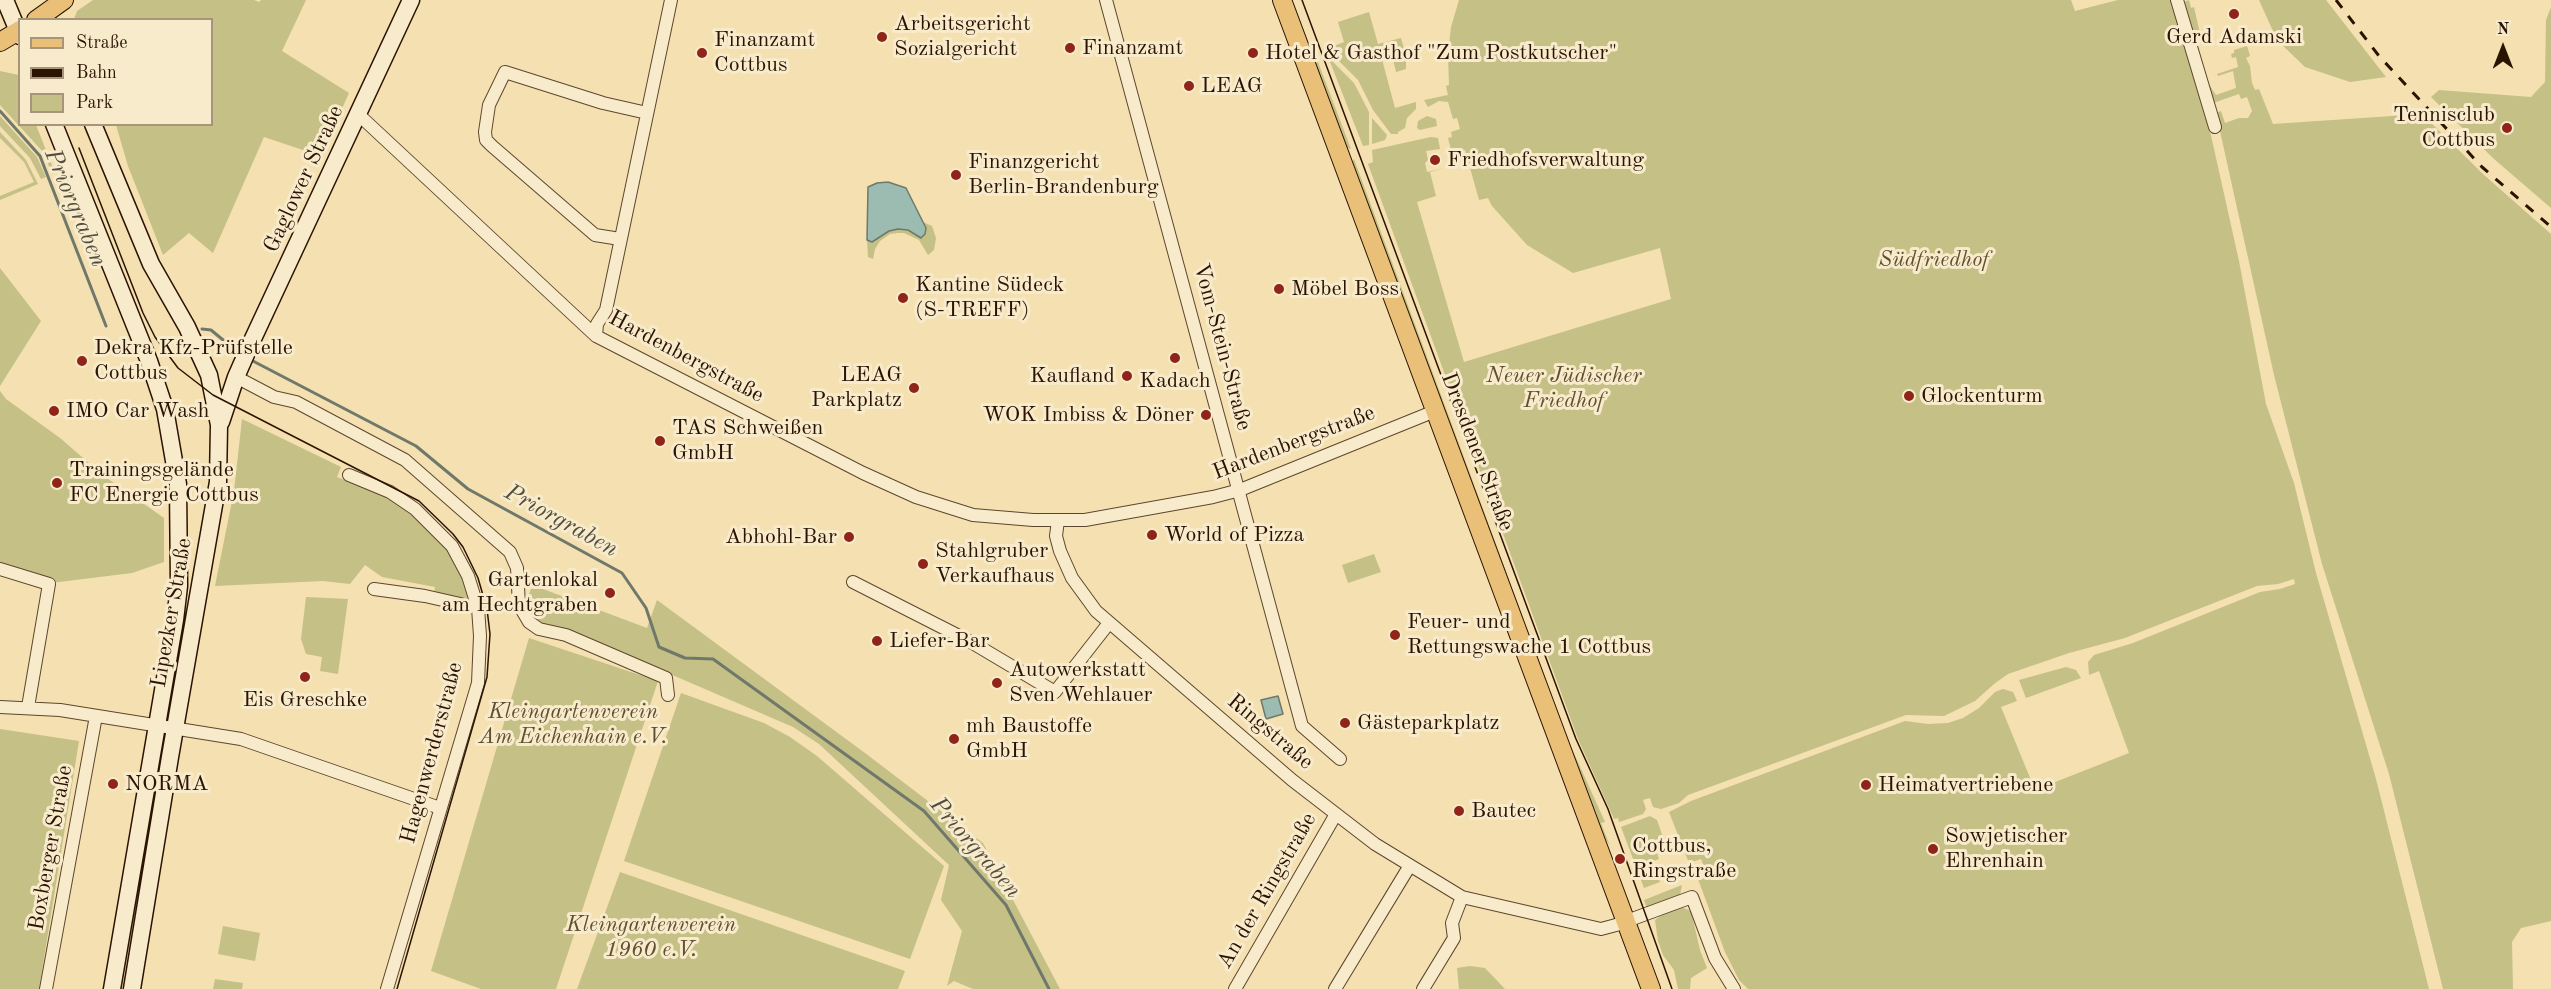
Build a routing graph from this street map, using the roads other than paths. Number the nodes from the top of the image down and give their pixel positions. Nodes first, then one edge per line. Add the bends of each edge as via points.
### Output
1 (5, 0) edge
2 (64, 0) edge
3 (411, 0) edge
4 (671, 0) edge
5 (1106, 0) edge
6 (1282, 0) edge
7 (2177, 0) edge
8 (45, 13) edge
9 (18, 31) edge
10 (18, 33) edge
11 (0, 42) edge
12 (647, 112) junction
13 (359, 115) junction
14 (55, 126) edge
15 (94, 126) edge
16 (2215, 127) dead end
17 (620, 239) junction
18 (596, 336) junction
19 (238, 372) junction
20 (209, 375) junction
21 (1434, 411) junction
22 (219, 425) junction
23 (349, 475) dead end
24 (1240, 490) junction
25 (1054, 520) junction
26 (0, 569) edge
27 (853, 582) dead end
28 (374, 589) dead end
29 (478, 608) junction
30 (1109, 622) junction
31 (668, 695) dead end
32 (0, 707) edge
33 (28, 707) junction
34 (96, 716) junction
35 (166, 727) junction
36 (1340, 759) dead end
37 (440, 808) junction
38 (1336, 814) junction
39 (1409, 867) junction
40 (1462, 897) junction
41 (1626, 922) junction
42 (46, 989) edge
43 (112, 989) edge
44 (132, 989) edge
45 (387, 989) edge
46 (1235, 989) edge
47 (1335, 989) edge
48 (1423, 989) edge
49 (1651, 989) edge
50 (1734, 989) edge

1 - 9 main road
2 - 8 main road
3 - 13 main road, Gaglower Straße
4 - 12 street
5 - 24 street, Vom-Stein-Straße
6 - 21 main road, Dresdener Straße
7 - 16 street
10 - 11 main road
12 - 17 street
12 - 17 street via 603,103 505,72 489,105 486,140 595,235
13 - 18 street, Hardenbergstraße
13 - 19 main road, Gaglower Straße
14 - 35 main road, Lipezker Straße via 149,361 165,409 177,468 179,586
15 - 20 main road, Lipezker Straße via 151,264
17 - 18 street via 606,310 597,324
18 - 25 street, Hardenbergstraße via 916,497 973,515
19 - 20 main road via 225,378
19 - 22 main road, Gaglower Straße
19 - 31 street via 274,397 296,402 405,460 510,552 517,568 519,605 529,622 666,678
20 - 22 main road, Lipezker Straße
21 - 24 street, Hardenbergstraße
21 - 41 main road, Dresdener Straße
22 - 35 main road, Lipezker Straße via 218,482
23 - 29 street, Hagenwerderstraße via 390,492 433,525 452,546 468,576
24 - 25 street, Hardenbergstraße via 1085,520
24 - 36 street, Vom-Stein-Straße via 1302,726
25 - 30 street, Ringstraße via 1060,551 1072,578
26 - 33 street via 49,584
27 - 30 street via 971,642 1055,692
28 - 29 street
29 - 37 street, Hagenwerderstraße via 478,683
30 - 38 street, Ringstraße
32 - 33 street
33 - 34 street
34 - 35 street
34 - 42 street, Boxberger Straße
35 - 37 street via 241,739
35 - 43 main road, Lipezker Straße
35 - 44 main road, Lipezker Straße
37 - 45 street, Hagenwerderstraße
38 - 39 street, Ringstraße
38 - 46 street, An der Ringstraße
39 - 40 street, Ringstraße
39 - 47 street
40 - 41 street, Ringstraße via 1601,929
40 - 48 street via 1452,923 1454,938
41 - 49 main road, Dresdener Straße
41 - 50 street, Ringstraße via 1692,897 1715,958

